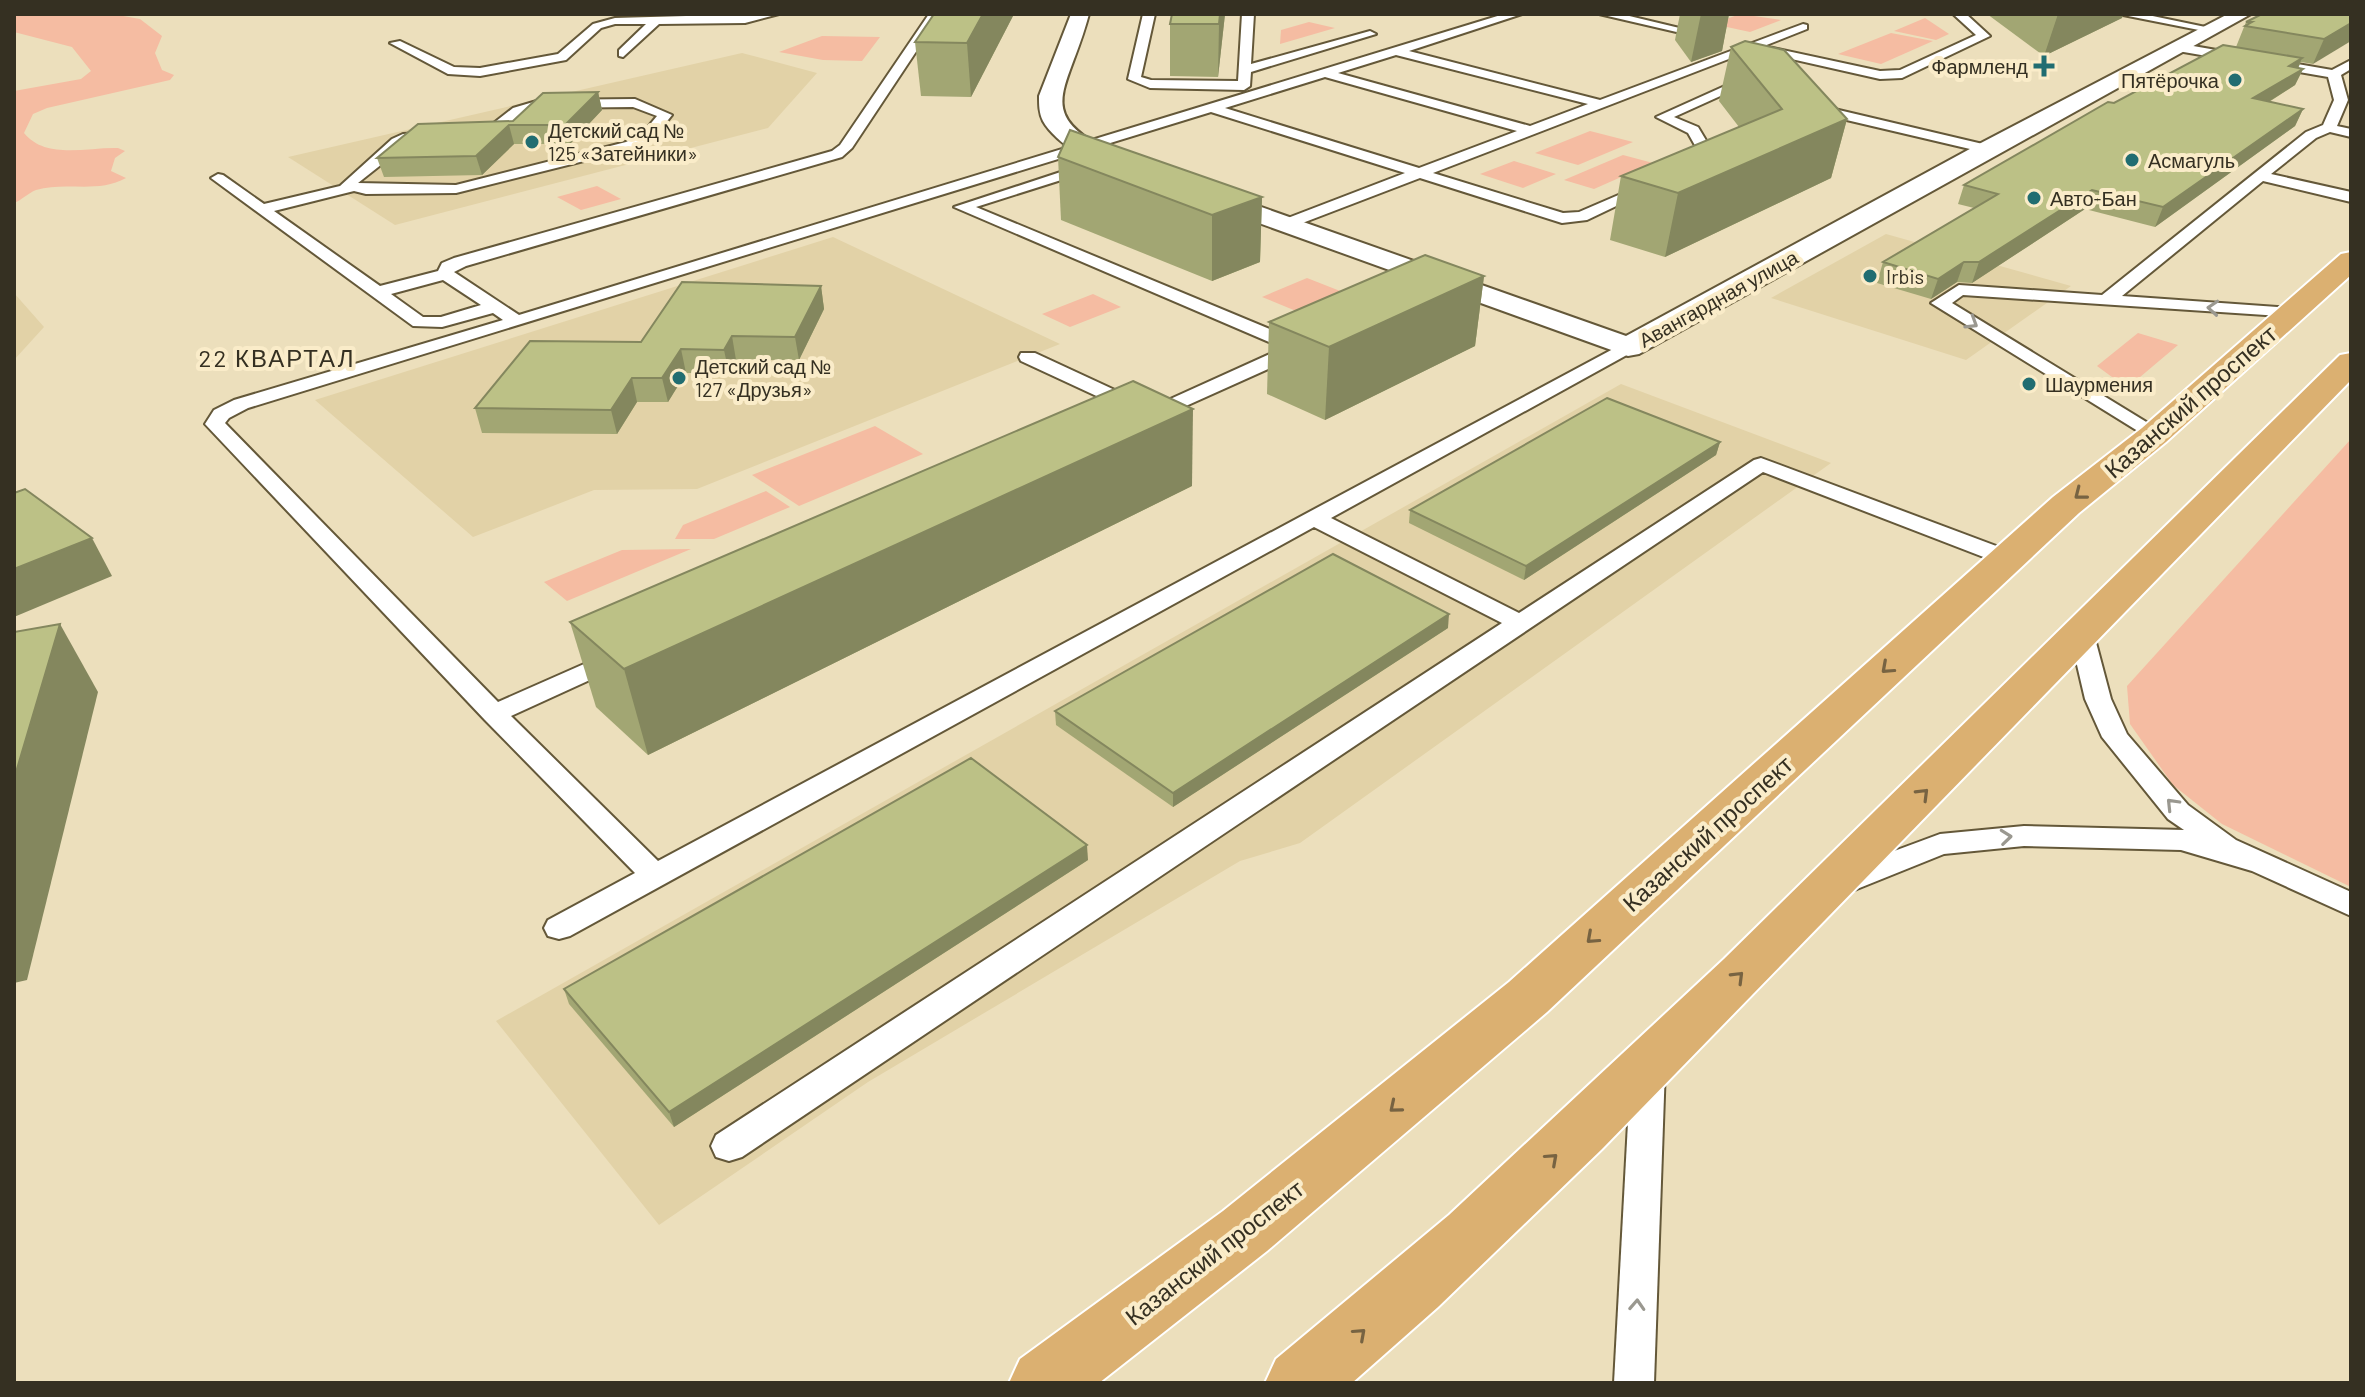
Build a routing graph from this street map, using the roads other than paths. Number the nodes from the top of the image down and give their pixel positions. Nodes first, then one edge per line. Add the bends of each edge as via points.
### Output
1 (773, 14) edge
2 (935, 14) edge
3 (1080, 14) edge
4 (1149, 14) edge
5 (1248, 14) edge
6 (1516, 14) edge
7 (1605, 14) edge
8 (1959, 14) edge
9 (2124, 14) edge
10 (2242, 14) edge
11 (657, 20) junction
12 (1803, 27) dead end
13 (2209, 29) junction
14 (1370, 34) dead end
15 (396, 43) dead end
16 (1752, 47) junction
17 (2176, 47) junction
18 (1396, 51) junction
19 (623, 53) dead end
20 (2351, 64) edge
21 (1245, 70) junction
22 (1325, 73) junction
23 (2334, 74) junction
24 (1677, 75) junction
25 (1243, 92) junction
26 (1792, 103) edge
27 (1602, 104) junction
28 (1212, 108) junction
29 (2329, 128) junction
30 (1531, 131) junction
31 (2351, 133) edge
32 (1084, 147) junction
33 (1987, 149) junction
34 (1109, 160) junction
35 (1139, 172) edge
36 (1420, 173) junction
37 (2263, 177) junction
38 (218, 178) dead end
39 (349, 188) junction
40 (1183, 188) edge
41 (2351, 197) edge
42 (261, 209) junction
43 (1286, 224) junction
44 (2351, 260) edge
45 (445, 274) junction
46 (1448, 281) junction
47 (379, 292) junction
48 (1419, 294) edge
49 (2106, 300) junction
50 (495, 307) junction
51 (2291, 313) junction
52 (517, 321) junction
53 (1628, 347) junction
54 (1028, 357) dead end
55 (2351, 362) edge
56 (1152, 415) junction
57 (1123, 428) edge
58 (2154, 435) junction
59 (1314, 518) junction
60 (2007, 558) junction
61 (1520, 623) junction
62 (2082, 635) junction
63 (637, 649) edge
64 (494, 714) junction
65 (2259, 863) junction
66 (656, 876) junction
67 (1826, 891) junction
68 (2351, 905) edge
69 (559, 928) dead end
70 (1648, 1065) junction
71 (729, 1146) dead end
72 (1044, 1383) edge
73 (1300, 1383) edge
74 (1634, 1383) edge

1 - 11 lane via 745,20
2 - 45 lane via 837,154 460,262
3 - 32 street via 1049,98 1052,117
4 - 25 lane via 1134,79
5 - 21 lane
6 - 18 lane
7 - 16 lane
8 - 16 lane via 1984,36 1898,75
9 - 13 lane
10 - 13 street, Авангардная улица
11 - 15 lane via 605,23 562,57 480,72 452,71
11 - 19 lane
12 - 16 lane
13 - 17 street, Авангардная улица
14 - 21 lane
16 - 24 lane
17 - 23 lane
17 - 33 street, Авангардная улица
18 - 22 lane
18 - 27 lane
20 - 23 lane
21 - 25 lane
22 - 25 lane
22 - 30 lane
23 - 29 lane via 2341,100
24 - 27 lane
24 - 36 lane via 1739,90 1663,117 1691,129 1709,157 1582,217 1571,219
25 - 28 lane
26 - 33 lane
27 - 30 lane
28 - 32 lane
28 - 36 lane
29 - 31 lane
29 - 37 lane via 2311,135
30 - 36 lane
32 - 34 street
32 - 52 lane
33 - 53 street, Авангардная улица
34 - 35 street
34 - 56 lane via 962,207 1306,345
36 - 43 lane
37 - 41 lane
37 - 49 lane
38 - 42 lane
39 - 39 lane via 348,182 402,140 490,133 531,106 635,103 665,115 638,143 461,189
39 - 42 lane
40 - 43 street, Авангардная улица
42 - 47 lane
43 - 46 street, Авангардная улица
44 - 51 main road, Казанский проспект
45 - 47 lane
45 - 50 lane
46 - 48 lane
46 - 53 street, Авангардная улица
47 - 50 lane via 426,323
51 -> 49 lane
49 -> 58 lane via 1959,290 1940,303
50 - 52 lane
51 - 58 main road, Казанский проспект
52 - 64 lane via 241,404 221,414 215,424
53 - 59 lane
54 - 56 lane
55 - 62 main road
56 - 57 lane
58 -> 60 main road, Казанский проспект
59 - 61 lane
59 - 66 lane
60 - 61 lane via 1761,464
60 -> 72 main road, Казанский проспект via 1528,997 1245,1231
61 - 71 lane
65 -> 62 lane via 2226,847 2178,812 2141,772 2115,737 2098,699
67 -> 62 main road
63 - 64 lane
64 - 66 lane
67 -> 65 lane via 1940,844 2024,836 2182,840
65 - 68 lane
66 - 69 lane
70 -> 67 main road
73 -> 70 main road via 1573,1140
74 -> 70 lane

